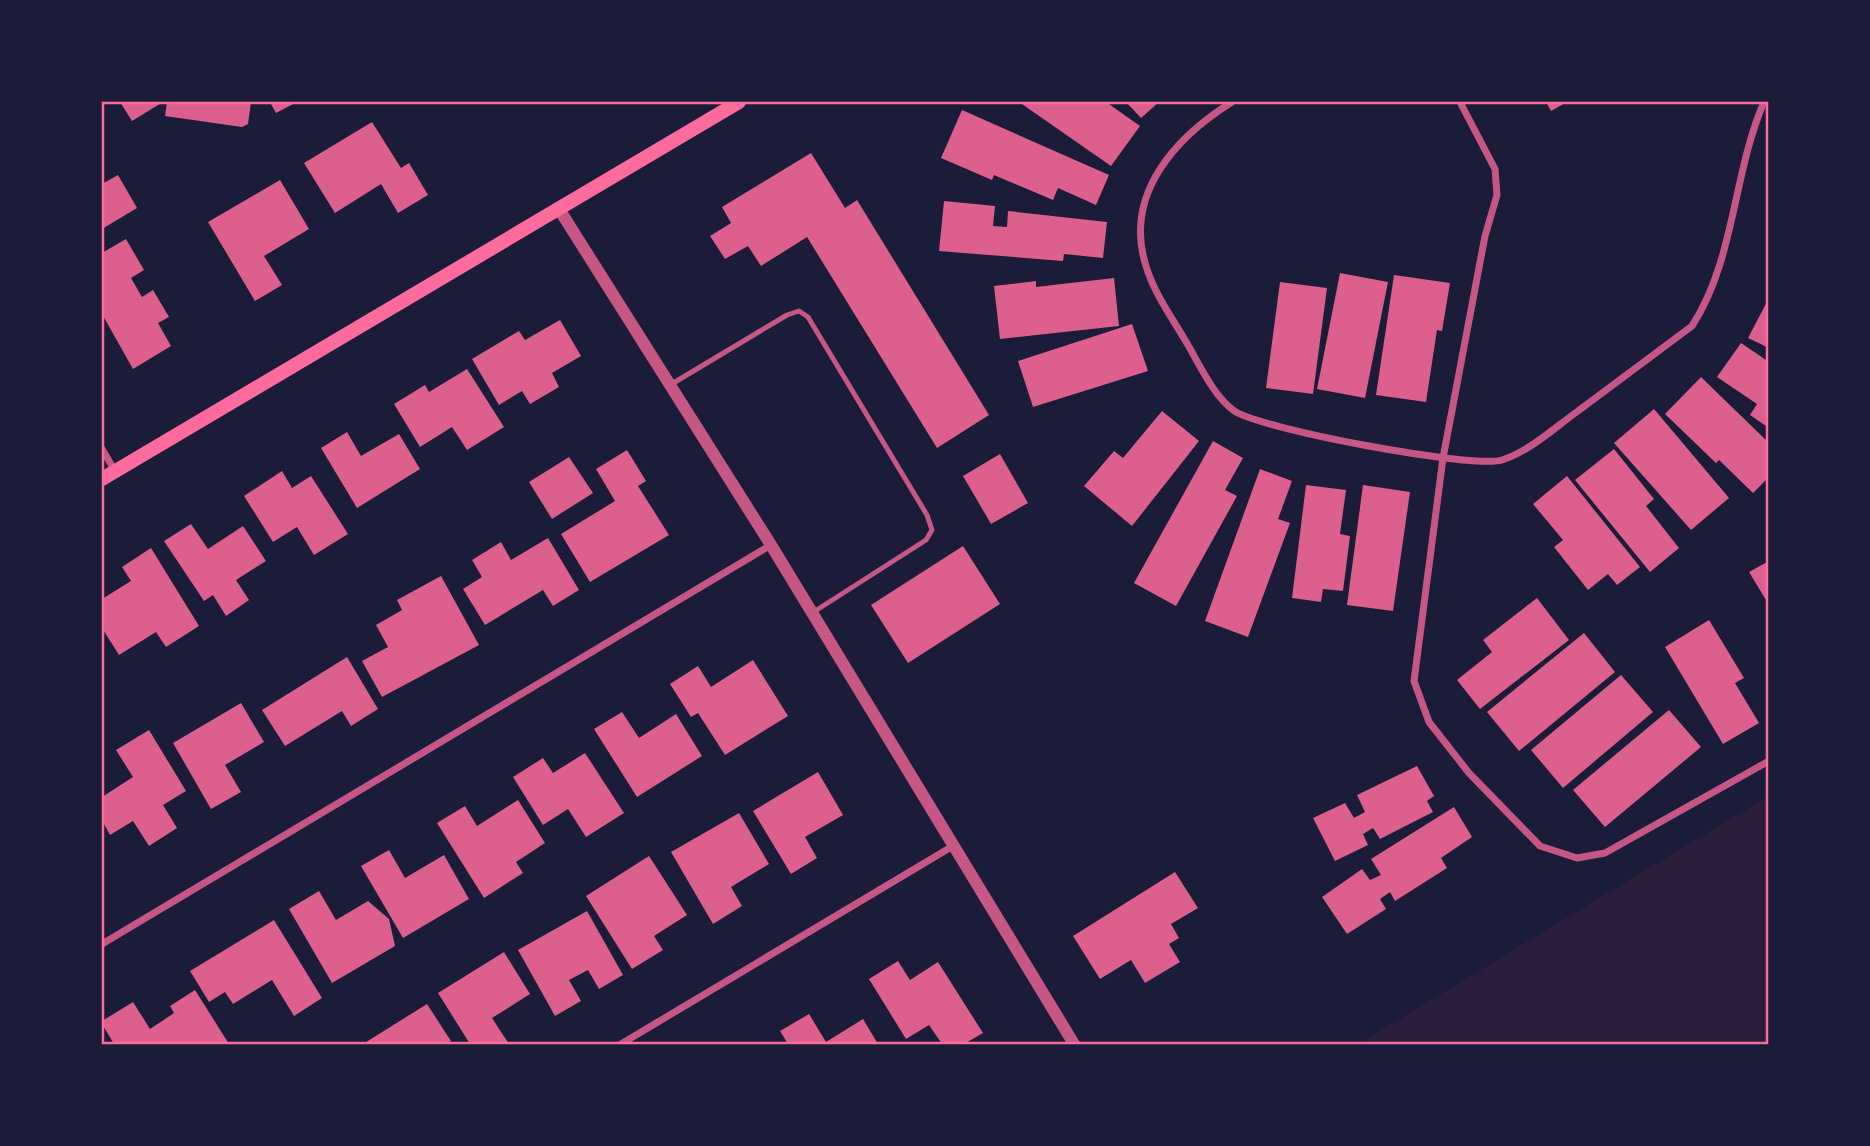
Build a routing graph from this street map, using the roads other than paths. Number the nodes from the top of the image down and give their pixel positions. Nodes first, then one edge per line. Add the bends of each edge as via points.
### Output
1 (739, 102) edge
2 (1232, 102) edge
3 (1460, 102) edge
4 (1764, 102) edge
5 (559, 209) junction
6 (670, 385) junction
7 (102, 449) edge
8 (1443, 458) junction
9 (115, 471) junction
10 (102, 479) edge
11 (771, 545) junction
12 (812, 613) junction
13 (1769, 761) edge
14 (953, 846) junction
15 (102, 944) edge
16 (621, 1045) edge
17 (1074, 1045) edge

1 - 5 main road
2 - 8 street via 1198,123 1165,157 1146,197 1141,226 1145,264 1157,293 1233,411 1268,425
3 - 8 street via 1495,169 1497,195 1485,236
4 - 8 street via 1750,134 1707,304 1692,326 1533,444 1500,461
5 - 6 street
5 - 9 main road
6 - 11 street
6 - 12 lane via 787,315 799,311 808,317 932,530 926,540
7 - 9 street
8 - 13 street via 1414,681 1429,722 1469,773 1540,846 1577,858 1605,853
9 - 10 main road
11 - 12 street
11 - 15 street
12 - 14 street
14 - 16 street
14 - 17 street

